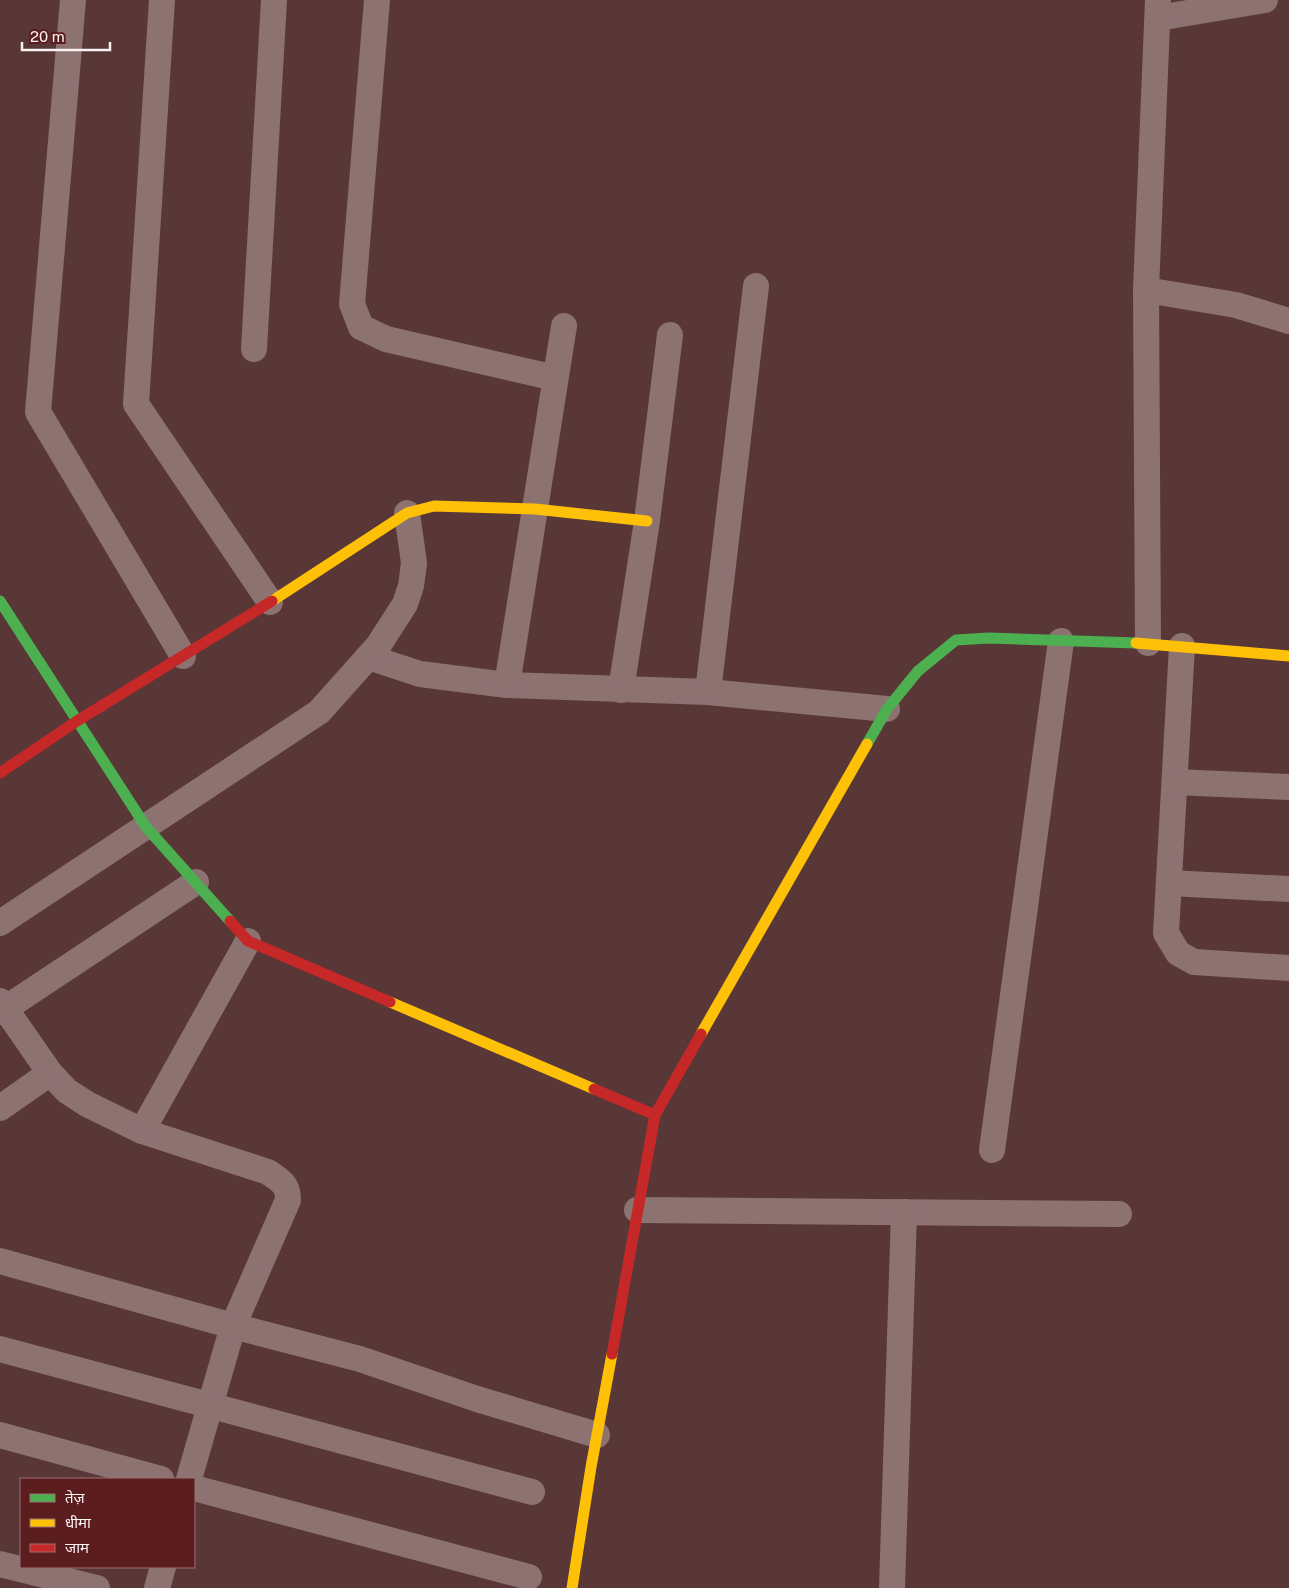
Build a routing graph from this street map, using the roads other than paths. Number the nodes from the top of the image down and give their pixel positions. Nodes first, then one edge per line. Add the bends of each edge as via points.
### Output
1 (73, 0) edge
2 (162, 0) edge
3 (274, 0) edge
4 (377, 0) edge
5 (1265, 0) edge
6 (1158, 9) edge
7 (756, 286) dead end
8 (1146, 290) junction
9 (1289, 321) edge
10 (564, 326) dead end
11 (670, 335) dead end
12 (254, 349) dead end
13 (555, 378) junction
14 (535, 509) junction
15 (407, 512) junction
16 (647, 522) junction
17 (0, 601) edge
18 (270, 602) junction
19 (1061, 640) junction
20 (1148, 643) junction
21 (1182, 646) junction
22 (183, 656) junction
23 (1289, 656) edge
24 (368, 657) junction
25 (507, 684) junction
26 (621, 690) junction
27 (708, 692) junction
28 (887, 709) junction
29 (77, 721) junction
30 (0, 774) edge
31 (1175, 782) junction
32 (1289, 788) edge
33 (146, 827) junction
34 (196, 882) junction
35 (1170, 883) junction
36 (1289, 889) edge
37 (0, 923) edge
38 (248, 941) junction
39 (1289, 968) edge
40 (2, 1007) edge
41 (50, 1074) junction
42 (0, 1108) edge
43 (655, 1114) junction
44 (142, 1131) junction
45 (992, 1150) dead end
46 (637, 1210) junction
47 (904, 1212) junction
48 (1119, 1214) dead end
49 (0, 1260) edge
50 (233, 1326) junction
51 (0, 1349) edge
52 (210, 1406) junction
53 (0, 1435) edge
54 (597, 1435) junction
55 (157, 1478) edge
56 (189, 1478) edge
57 (195, 1488) edge
58 (532, 1492) dead end
59 (0, 1564) edge
60 (163, 1568) edge
61 (529, 1577) dead end
62 (98, 1588) edge
63 (157, 1588) edge
64 (572, 1588) edge
65 (892, 1588) edge

1 - 22 street via 38,412
2 - 18 street via 136,404
3 - 12 street
4 - 13 street via 352,304 361,327 386,339
5 - 6 street
6 - 8 street
7 - 27 street
8 - 9 street via 1236,305
8 - 20 street
10 - 13 street
11 - 16 street
13 - 14 street
14 - 15 street via 434,506
14 - 16 street
14 - 25 street
15 - 18 street
15 - 24 street via 414,563 411,586 405,604
16 - 26 street
17 - 29 street
18 - 22 street
19 - 20 street
19 - 28 street via 956,640 918,671
19 - 45 street
20 - 21 street
21 - 23 street
21 - 31 street
22 - 29 street
24 - 25 street via 420,674
24 - 33 street via 319,712
25 - 26 street
26 - 27 street
27 - 28 street
28 - 43 street
29 - 30 street
29 - 33 street
31 - 32 street
31 - 35 street
33 - 34 street
33 - 37 street
34 - 38 street
34 - 40 street
35 - 36 street
35 - 39 street via 1166,933 1178,953 1194,962
38 - 43 street
38 - 44 street
40 - 41 street
41 - 42 street
41 - 44 street via 87,1104
43 - 46 street
44 - 50 street via 268,1172 288,1190 288,1200
46 - 47 street
46 - 54 street
47 - 48 street
47 - 65 street
49 - 50 street
50 - 52 street
50 - 54 street via 360,1359
51 - 52 street
52 - 56 street
52 - 58 street
53 - 55 street
54 - 64 street
57 - 61 street
59 - 62 street
60 - 63 street

